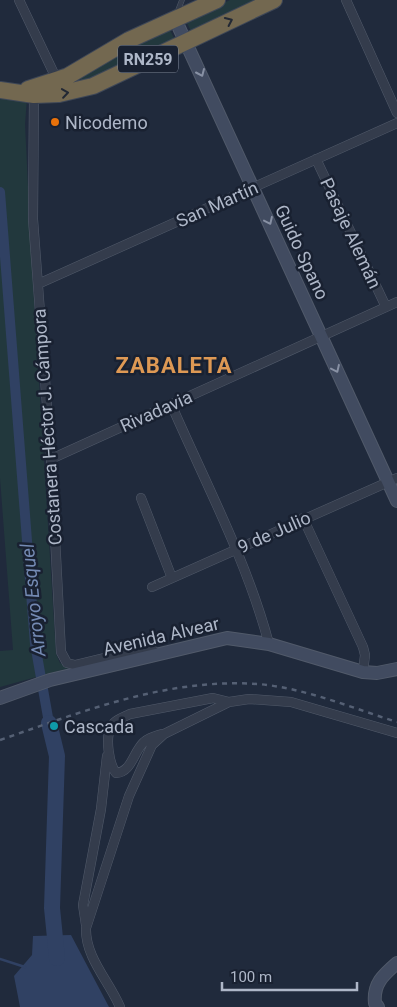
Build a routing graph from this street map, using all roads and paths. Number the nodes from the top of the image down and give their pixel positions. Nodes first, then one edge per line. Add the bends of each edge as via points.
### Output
1 (19, 0) edge
2 (182, 0) edge
3 (217, 0) edge
4 (274, 0) edge
5 (346, 0) edge
6 (175, 19) junction
7 (186, 40) junction
8 (57, 80) junction
9 (8, 91) edge
10 (34, 95) junction
11 (397, 113) edge
12 (397, 123) edge
13 (316, 159) junction
14 (254, 188) junction
15 (38, 284) junction
16 (397, 302) edge
17 (386, 307) junction
18 (321, 336) junction
19 (172, 404) junction
20 (51, 459) junction
21 (393, 480) edge
22 (141, 498) dead end
23 (397, 501) edge
24 (303, 518) junction
25 (234, 549) junction
26 (172, 578) junction
27 (152, 587) dead end
28 (270, 644) junction
29 (156, 654) junction
30 (397, 669) edge
31 (363, 672) junction
32 (6, 696) edge
33 (229, 702) junction
34 (397, 733) edge
35 (164, 734) junction
36 (108, 740) junction
37 (86, 928) junction
38 (397, 963) edge
39 (120, 1007) edge
40 (378, 1007) edge

1 - 8 street
2 - 6 lane
3 - 6 highway, RN259
7 -> 4 highway, RN259
5 - 11 street
6 - 7 street, Guido Spano
6 - 8 highway, RN259
10 -> 7 highway, RN259 via 72,92 93,86
7 -> 14 street, Guido Spano
8 - 9 highway, RN259
9 - 10 highway, RN259
10 - 15 street, Costanera Héctor J. Cámpora via 33,219
12 - 13 street, San Martín
13 - 14 street, San Martín
13 - 17 street, Pasaje Alemán
14 - 15 street, San Martín
14 -> 18 street, Guido Spano
15 - 20 street, Costanera Héctor J. Cámpora
16 - 17 street, Rivadavia
17 - 18 street, Rivadavia
18 - 19 street, Rivadavia
18 -> 21 street, Guido Spano
19 - 20 street, Rivadavia
19 - 25 street
20 - 29 street, Costanera Héctor J. Cámpora via 61,652 67,663 75,666 146,648 151,648
21 - 23 street, Guido Spano
21 - 24 street, 9 de Julio
22 - 26 street
24 - 25 street, 9 de Julio
24 - 31 street via 363,647
25 - 26 street, 9 de Julio
25 - 28 street
26 - 27 street, 9 de Julio
28 - 29 street, Avenida Alvear via 226,638
28 - 31 street, Avenida Alvear
29 - 32 street, Avenida Alvear via 50,680
30 - 31 street, Avenida Alvear
33 - 34 street via 250,699 291,702
33 - 35 street
33 - 36 street via 213,698 130,714 110,727
35 - 36 street via 149,738 128,769 116,773
35 - 37 street via 152,745 129,796
36 - 37 street via 101,809 82,905
37 - 39 street via 85,940 90,953
38 - 40 street via 382,975 376,986 375,1003

